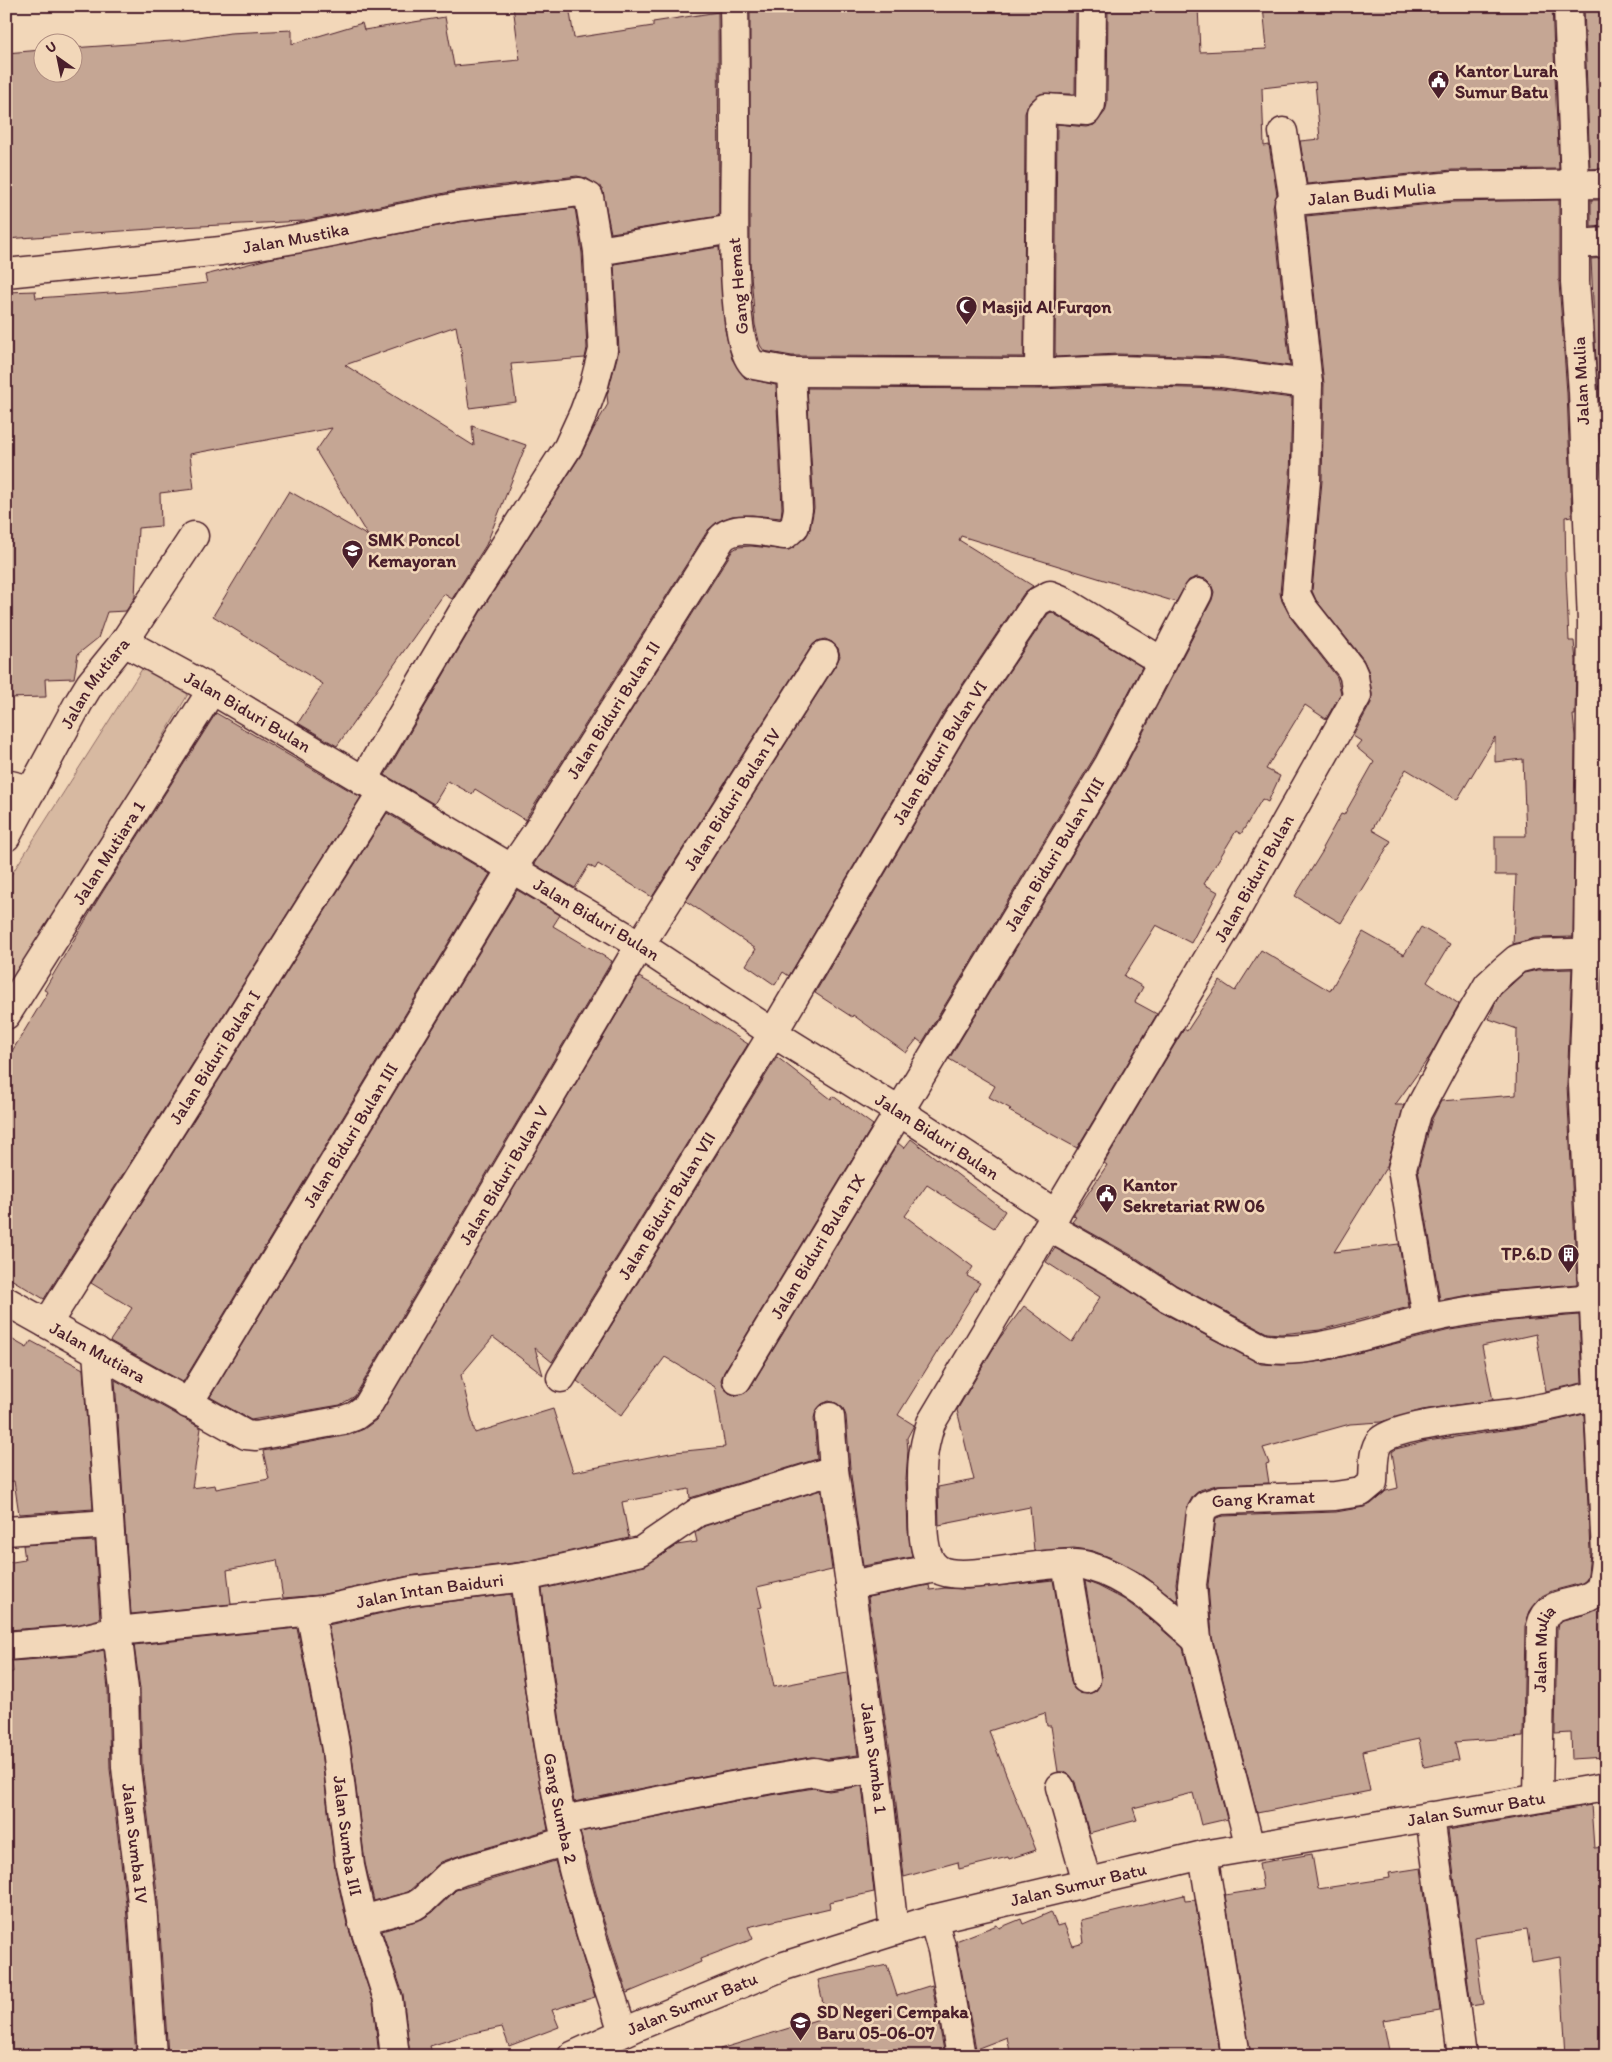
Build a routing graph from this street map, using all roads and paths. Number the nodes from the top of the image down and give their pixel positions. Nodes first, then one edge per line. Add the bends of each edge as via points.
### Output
1 (734, 6) edge
2 (1092, 6) edge
3 (1568, 6) edge
4 (1283, 132) dead end
5 (1575, 184) junction
6 (1606, 184) edge
7 (584, 194) joint
8 (1294, 201) junction
9 (733, 229) junction
10 (1606, 242) edge
11 (1576, 244) junction
12 (598, 251) junction
13 (6, 273) edge
14 (791, 372) junction
15 (1040, 373) junction
16 (1308, 384) junction
17 (194, 536) dead end
18 (1198, 593) dead end
19 (1599, 623) edge
20 (124, 642) junction
21 (824, 655) dead end
22 (1163, 662) junction
23 (212, 690) junction
24 (1357, 696) joint
25 (373, 786) junction
26 (19, 787) edge
27 (6, 837) edge
28 (1598, 841) edge
29 (512, 868) junction
30 (640, 945) junction
31 (1597, 952) edge
32 (6, 1015) edge
33 (773, 1033) junction
34 (1594, 1084) edge
35 (900, 1112) junction
36 (1052, 1221) junction
37 (1594, 1298) junction
38 (6, 1301) edge
39 (1427, 1318) junction
40 (47, 1324) junction
41 (97, 1351) junction
42 (561, 1378) dead end
43 (737, 1380) dead end
44 (1598, 1395) junction
45 (188, 1404) junction
46 (367, 1407) joint
47 (830, 1417) dead end
48 (834, 1470) junction
49 (109, 1524) junction
50 (6, 1531) edge
51 (1066, 1564) junction
52 (936, 1568) junction
53 (525, 1577) junction
54 (850, 1585) junction
55 (310, 1611) junction
56 (117, 1631) junction
57 (1197, 1640) junction
58 (6, 1646) edge
59 (1086, 1679) dead end
60 (876, 1769) junction
61 (1060, 1787) dead end
62 (1606, 1787) edge
63 (1538, 1798) junction
64 (1430, 1816) junction
65 (565, 1830) junction
66 (1250, 1847) junction
67 (1202, 1855) junction
68 (1087, 1882) junction
69 (933, 1919) junction
70 (362, 1920) junction
71 (894, 1931) junction
72 (623, 2032) junction
73 (152, 2056) edge
74 (395, 2056) edge
75 (572, 2056) edge
76 (961, 2056) edge
77 (1236, 2056) edge
78 (1462, 2056) edge

1 - 9 street, Gang Hemat
2 - 15 street via 1090,109 1046,108 1041,113
3 - 5 street, Jalan Mulia
4 - 8 street
5 - 6 street, Jalan Budi Mulia
5 - 8 street, Jalan Budi Mulia via 1454,186
5 - 11 street, Jalan Mulia
7 - 12 street, Jalan Biduri Bulan I via 589,200
7 - 13 street, Jalan Mustika via 457,207 221,251
8 - 16 street, Jalan Budi Mulia via 1289,204 1289,212
9 - 12 street
9 - 14 street, Gang Hemat via 736,297 746,354 754,365
10 - 11 street
11 - 19 street, Jalan Mulia via 1575,282
12 - 25 street, Jalan Biduri Bulan I via 604,350 584,412 568,447 468,603
14 - 15 street, Gang Hemat
14 - 29 street, Jalan Biduri Bulan II via 798,509 795,526 785,535 739,530 721,539
15 - 16 street via 1118,370 1222,373
16 - 24 street, Jalan Budi Mulia via 1306,481 1296,594 1303,608 1351,669
17 - 20 street, Jalan Mutiara
18 - 22 street, Jalan Biduri Bulan VIII
19 - 28 street, Jalan Mulia
20 - 23 street, Jalan Biduri Bulan
20 - 26 street, Jalan Mutiara via 90,684
21 - 30 street, Jalan Biduri Bulan IV
22 - 33 street, Jalan Biduri Bulan VI via 1060,599 1050,595 1037,602 957,721
22 - 35 street, Jalan Biduri Bulan VIII via 1109,764
23 - 25 street, Jalan Biduri Bulan
23 - 32 street, Jalan Mutiara 1
24 - 36 street, Jalan Biduri Bulan via 1228,925
25 - 29 street, Jalan Biduri Bulan
25 - 40 street, Jalan Biduri Bulan I
26 - 27 street, Jalan Mutiara
28 - 31 street, Jalan Mulia
29 - 30 street, Jalan Biduri Bulan
29 - 45 street, Jalan Biduri Bulan III
30 - 33 street, Jalan Biduri Bulan
30 - 46 street, Jalan Biduri Bulan V
31 - 34 street, Jalan Mulia
31 - 39 street via 1536,954 1517,959 1503,971 1488,985 1417,1113 1402,1169
33 - 35 street, Jalan Biduri Bulan
33 - 42 street, Jalan Biduri Bulan VII
34 - 37 street, Jalan Mulia
35 - 36 street, Jalan Biduri Bulan
35 - 43 street, Jalan Biduri Bulan IX
36 - 39 street via 1168,1298 1262,1348 1287,1351
36 - 52 street, Jalan Biduri Bulan via 932,1423 924,1442 923,1534 929,1558
37 - 39 street via 1503,1306
37 - 44 street, Jalan Mulia
38 - 40 street, Jalan Mutiara
40 - 41 street, Jalan Mutiara
41 - 45 street, Jalan Mutiara
41 - 49 street, Jalan Sumba IV
44 - 57 street, Gang Kramat via 1388,1435 1376,1450 1373,1482 1361,1492 1335,1496 1221,1500 1206,1505 1201,1513 1192,1585
44 - 63 street, Jalan Mulia via 1606,1553 1604,1572 1597,1590 1589,1596 1550,1609 1542,1618
45 - 46 street, Jalan Mutiara via 246,1435 256,1436 344,1420
47 - 48 street, Jalan Sumba 1
48 - 53 street, Jalan Intan Baiduri via 698,1512 641,1551
48 - 54 street, Jalan Sumba 1
49 - 50 street
49 - 56 street, Jalan Sumba IV
51 - 52 street via 972,1574 944,1572
51 - 57 street via 1086,1565 1116,1576 1158,1603
51 - 59 street
52 - 54 street
53 - 55 street, Jalan Intan Baiduri via 410,1591
53 - 65 street, Gang Sumba 2 via 544,1718
54 - 60 street, Jalan Sumba 1
55 - 56 street, Jalan Intan Baiduri
55 - 70 street, Jalan Sumba III via 336,1750 350,1866
56 - 58 street, Jalan Intan Baiduri via 78,1640
56 - 73 street, Jalan Sumba IV via 124,1688 126,1767 142,1903
57 - 66 street, Gang Kramat
60 - 65 street via 827,1774 814,1772 732,1786
60 - 71 street, Jalan Sumba 1
61 - 68 street
62 - 63 street, Jalan Sumur Batu
63 - 64 street, Jalan Sumur Batu
64 - 66 street, Jalan Sumur Batu
64 - 78 street
65 - 70 street via 447,1877 414,1906
65 - 72 street, Gang Sumba 2 via 581,1898
66 - 67 street, Jalan Sumur Batu
67 - 68 street, Jalan Sumur Batu
67 - 77 street
68 - 69 street, Jalan Sumur Batu
69 - 71 street, Jalan Sumur Batu
69 - 76 street via 942,1950
70 - 74 street, Jalan Sumba III via 388,1999
71 - 72 street, Jalan Sumur Batu via 784,1966
72 - 75 street, Jalan Sumur Batu

